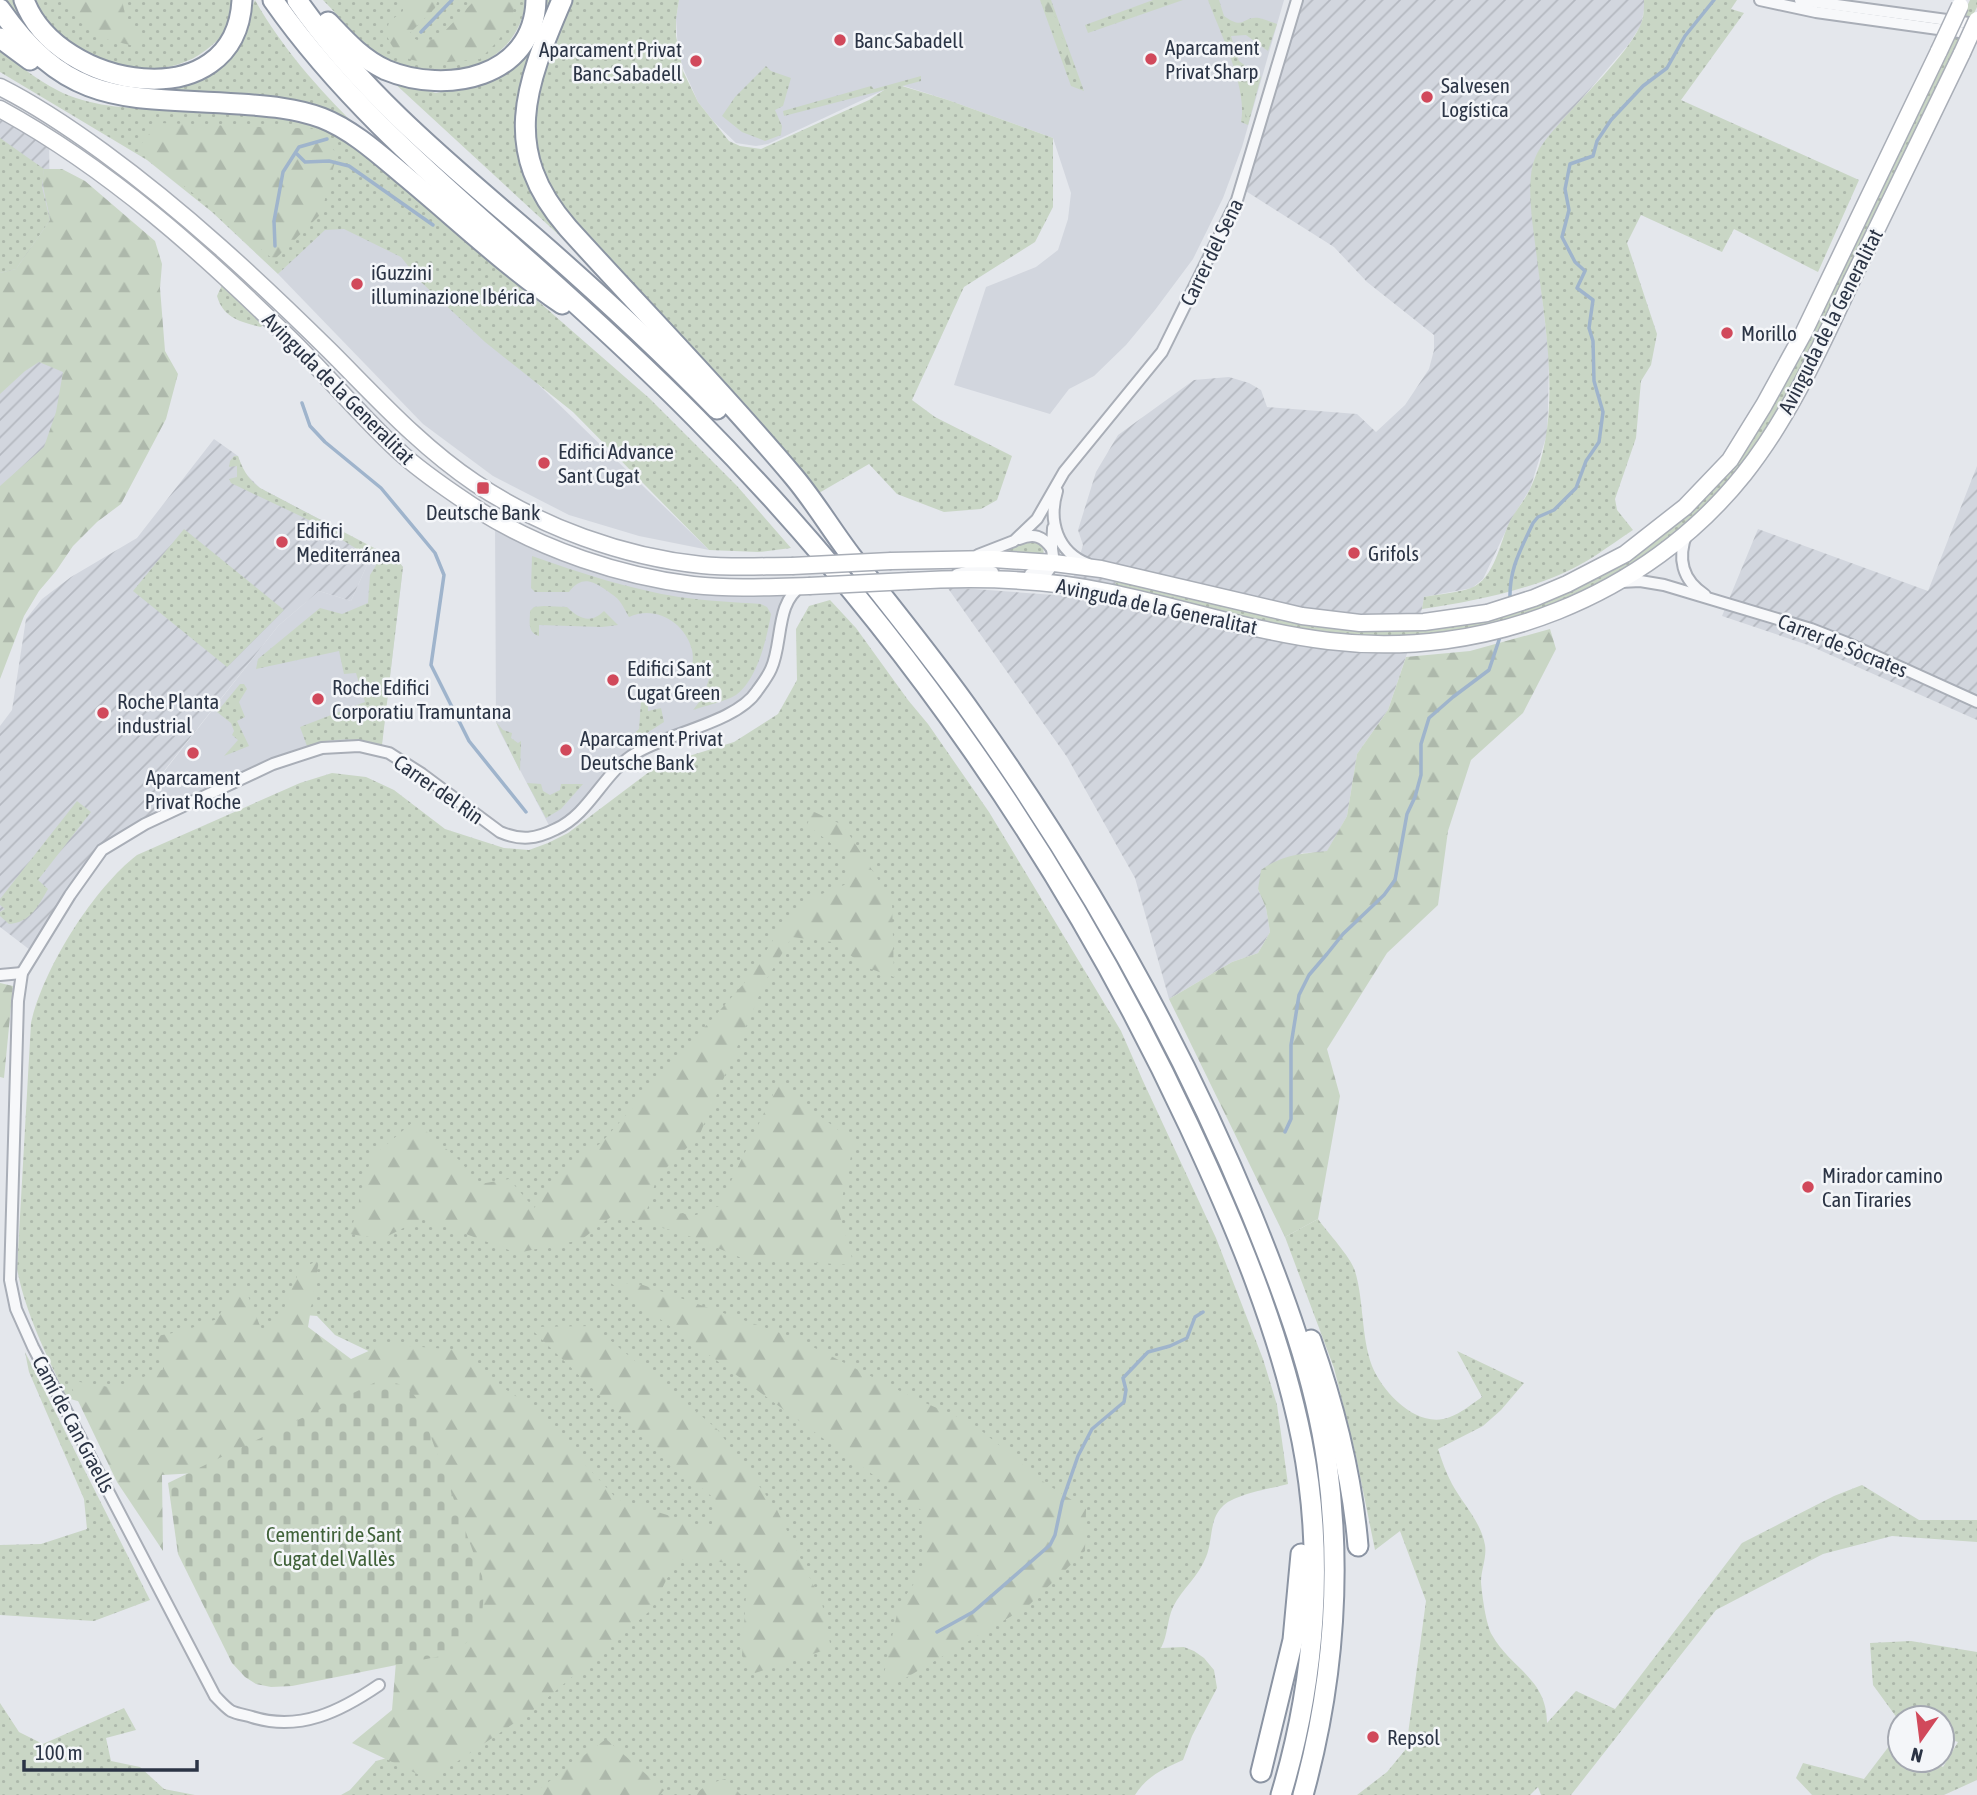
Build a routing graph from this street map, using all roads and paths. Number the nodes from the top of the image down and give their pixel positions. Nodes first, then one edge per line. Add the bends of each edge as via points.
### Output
1 (24, 0) edge
2 (242, 0) edge
3 (274, 0) edge
4 (298, 0) edge
5 (309, 0) edge
6 (537, 0) edge
7 (562, 0) edge
8 (1297, 0) edge
9 (1760, 0) edge
10 (1800, 0) edge
11 (1961, 3) edge
12 (0, 9) edge
13 (1977, 22) edge
14 (1977, 34) edge
15 (0, 38) edge
16 (0, 87) edge
17 (135, 98) junction
18 (0, 109) edge
19 (616, 340) junction
20 (1064, 472) junction
21 (1054, 528) junction
22 (1689, 530) junction
23 (1014, 541) junction
24 (850, 554) junction
25 (1053, 556) junction
26 (921, 560) junction
27 (1101, 569) junction
28 (944, 579) junction
29 (1618, 583) junction
30 (805, 586) junction
31 (765, 587) junction
32 (1707, 596) junction
33 (787, 603) junction
34 (1977, 702) edge
35 (22, 973) junction
36 (0, 975) edge
37 (1275, 1273) junction
38 (1295, 1413) junction
39 (1358, 1546) dead end
40 (379, 1685) dead end
41 (1261, 1772) dead end
42 (1281, 1795) edge
43 (1303, 1795) edge

1 - 2 highway via 39,29 65,52 101,71 166,79 198,70 221,53 237,30
3 - 19 highway via 314,55 374,121
4 - 24 highway via 381,101 665,358
5 - 6 highway via 370,62 406,77 444,83 499,66 524,40
7 - 24 highway via 534,74 525,119 531,167 544,197 796,479
8 - 20 street, Carrer del Sena via 1244,181 1163,352
9 - 14 street
10 - 13 street
11 - 27 street, Avinguda de la Generalitat, bridge via 1803,334 1730,460 1685,507 1625,554 1534,598 1487,613 1423,622 1360,623 1302,616
12 - 17 highway via 31,50 55,69 98,90
13 - 22 street, Avinguda de la Generalitat, bridge via 1807,377 1745,473
15 - 17 highway via 77,88
16 - 26 street, Avinguda de la Generalitat, bridge via 66,125 136,176 259,281 442,459 528,514 628,551 701,565
17 - 19 highway via 274,106 323,119 370,148 524,278
18 - 31 street, Avinguda de la Generalitat via 106,178 162,222 270,319 403,455 483,513 545,544 623,571 695,585
19 - 38 highway via 743,467 859,601 953,722 1047,864 1140,1026 1213,1176 1270,1320
20 - 21 street, Carrer del Sena via 1054,504
20 - 23 street, Carrer del Sena via 1037,519
21 - 25 street, Carrer del Sena
21 - 27 street via 1069,552
22 - 29 street, Avinguda de la Generalitat
22 - 32 street, Carrer de Sòcrates via 1681,554 1684,573
23 - 25 street, Carrer del Sena via 1037,536 1046,540
23 - 26 street, Carrer del Sena via 980,555
24 - 37 highway via 972,714 1099,911 1199,1096
25 - 26 street, Avinguda de la Generalitat
25 - 27 street, Avinguda de la Generalitat
25 - 28 street via 1046,574 970,571
28 - 29 street, Avinguda de la Generalitat via 1053,583 1269,630 1372,645 1480,635 1570,606
28 - 30 street, Avinguda de la Generalitat, bridge
29 - 32 street, Carrer de Sòcrates via 1651,583
30 - 31 street, Avinguda de la Generalitat
30 - 33 street, Carrer del Rin via 795,590
31 - 33 street
32 - 34 street, Carrer de Sòcrates via 1847,643
33 - 35 street, Carrer del Rin via 772,667 753,698 730,715 663,738 623,760 560,828 538,837 513,837 389,753 359,746 322,748 274,764 145,824 102,850
35 - 36 street
35 - 40 street, Camí de Can Graells via 10,1280 16,1309 33,1347 215,1696 232,1711 290,1723 349,1705
37 - 39 highway via 1298,1306 1336,1415
37 - 43 highway via 1312,1389 1334,1528 1330,1667
38 - 41 highway via 1301,1535 1298,1611
38 - 42 highway via 1310,1494 1313,1612 1304,1699

